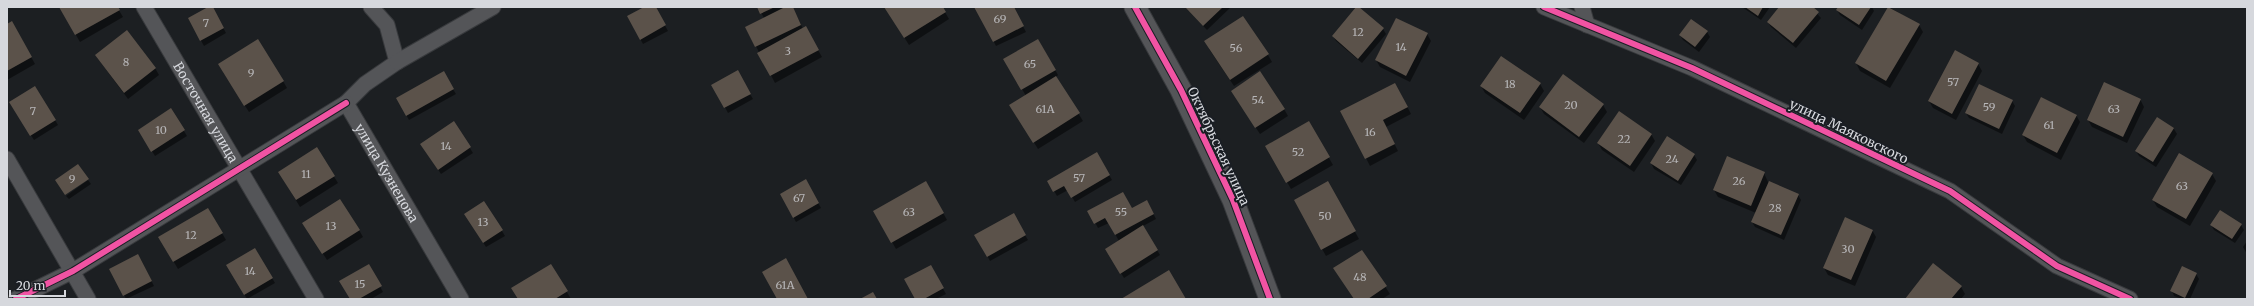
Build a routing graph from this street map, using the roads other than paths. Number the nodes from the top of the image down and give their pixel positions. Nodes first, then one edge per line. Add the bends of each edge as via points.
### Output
1 (144, 7) edge
2 (371, 7) edge
3 (493, 7) edge
4 (1135, 7) edge
5 (1544, 7) edge
6 (1582, 7) edge
7 (1588, 25) junction
8 (397, 62) junction
9 (346, 103) junction
10 (7, 159) edge
11 (239, 170) junction
12 (73, 271) junction
13 (16, 299) edge
14 (88, 299) edge
15 (316, 299) edge
16 (461, 299) edge
17 (1270, 299) edge
18 (2130, 299) edge

1 - 11 street, Восточная улица
2 - 8 street via 387,25
3 - 8 street
4 - 17 street, Октябрьская улица via 1181,90 1233,200
5 - 7 street, улица Маяковского
6 - 7 street
7 - 18 street, улица Маяковского via 1692,68 1950,191 2057,266
8 - 9 street via 365,84
9 - 11 street
9 - 16 street, улица Кузнецова
10 - 12 street
11 - 12 street
11 - 15 street, Восточная улица
12 - 13 street
12 - 14 street

